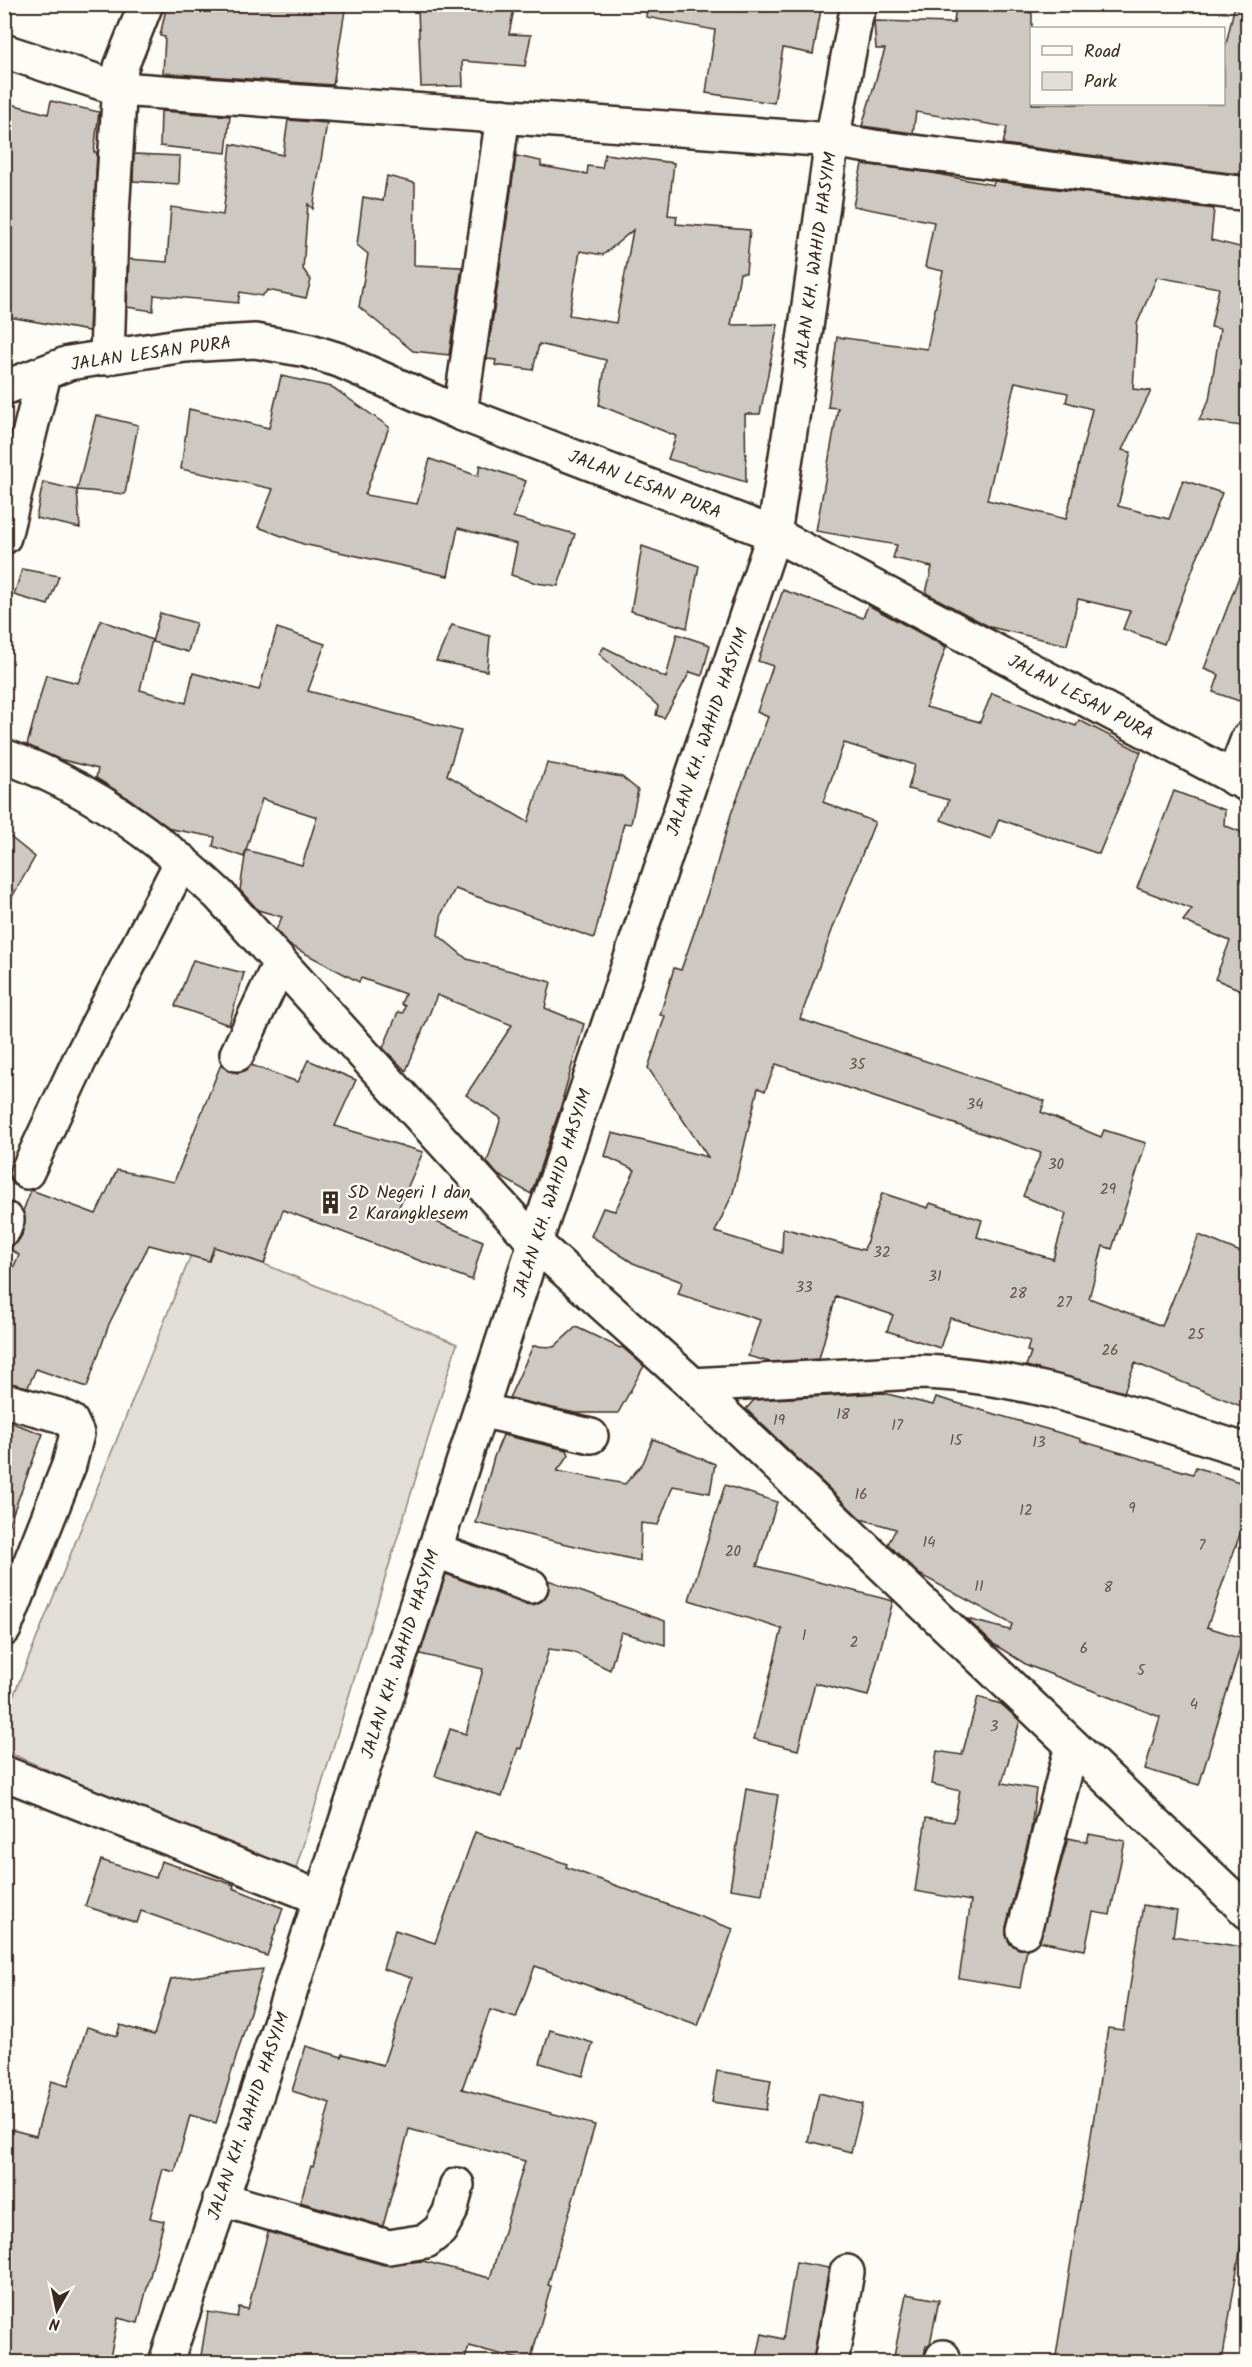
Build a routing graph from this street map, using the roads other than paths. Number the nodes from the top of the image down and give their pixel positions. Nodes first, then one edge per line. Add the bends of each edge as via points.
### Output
1 (146, 4) edge
2 (861, 4) edge
3 (4, 51) edge
4 (120, 89) junction
5 (503, 116) junction
6 (832, 140) junction
7 (1248, 194) edge
8 (107, 358) junction
9 (44, 374) junction
10 (4, 388) edge
11 (460, 413) junction
12 (774, 534) junction
13 (4, 537) edge
14 (1248, 739) edge
15 (4, 756) edge
16 (1240, 781) edge
17 (182, 861) junction
18 (280, 963) junction
19 (237, 1054) dead end
20 (27, 1172) dead end
21 (535, 1243) junction
22 (693, 1385) junction
23 (4, 1400) edge
24 (480, 1410) junction
25 (591, 1436) dead end
26 (1248, 1451) edge
27 (435, 1550) junction
28 (531, 1586) dead end
29 (4, 1629) edge
30 (1072, 1746) junction
31 (4, 1773) edge
32 (321, 1898) junction
33 (1248, 1912) edge
34 (1024, 1931) dead end
35 (457, 2185) dead end
36 (220, 2199) junction
37 (847, 2272) dead end
38 (166, 2362) edge
39 (831, 2362) edge

1 - 4 street via 121,67
2 - 6 street, JALAN KH. WAHID HASYIM
3 - 4 street
4 - 5 street
4 - 8 street
5 - 6 street
5 - 11 street
6 - 7 street
6 - 12 street, JALAN KH. WAHID HASYIM
8 - 9 street, JALAN LESAN PURA via 69,363
8 - 11 street, JALAN LESAN PURA via 228,341 277,344 339,360
9 - 10 street, JALAN LESAN PURA
9 - 13 street
11 - 12 street, JALAN LESAN PURA
12 - 16 street, JALAN LESAN PURA
12 - 21 street, JALAN KH. WAHID HASYIM
14 - 16 street
15 - 17 street via 78,788 143,829
17 - 18 street via 219,895
17 - 20 street
18 - 19 street
18 - 21 street
21 - 22 street
21 - 24 street, JALAN KH. WAHID HASYIM
22 - 26 street via 946,1372 1085,1401
22 - 30 street
23 - 29 street via 59,1415 71,1421 77,1434 69,1465
24 - 25 street
24 - 27 street, JALAN KH. WAHID HASYIM
27 - 28 street
27 - 32 street, JALAN KH. WAHID HASYIM
30 - 33 street
30 - 34 street
31 - 32 street
32 - 36 street, JALAN KH. WAHID HASYIM
35 - 36 street via 440,2230 426,2241 389,2247
36 - 38 street, JALAN KH. WAHID HASYIM
37 - 39 street

